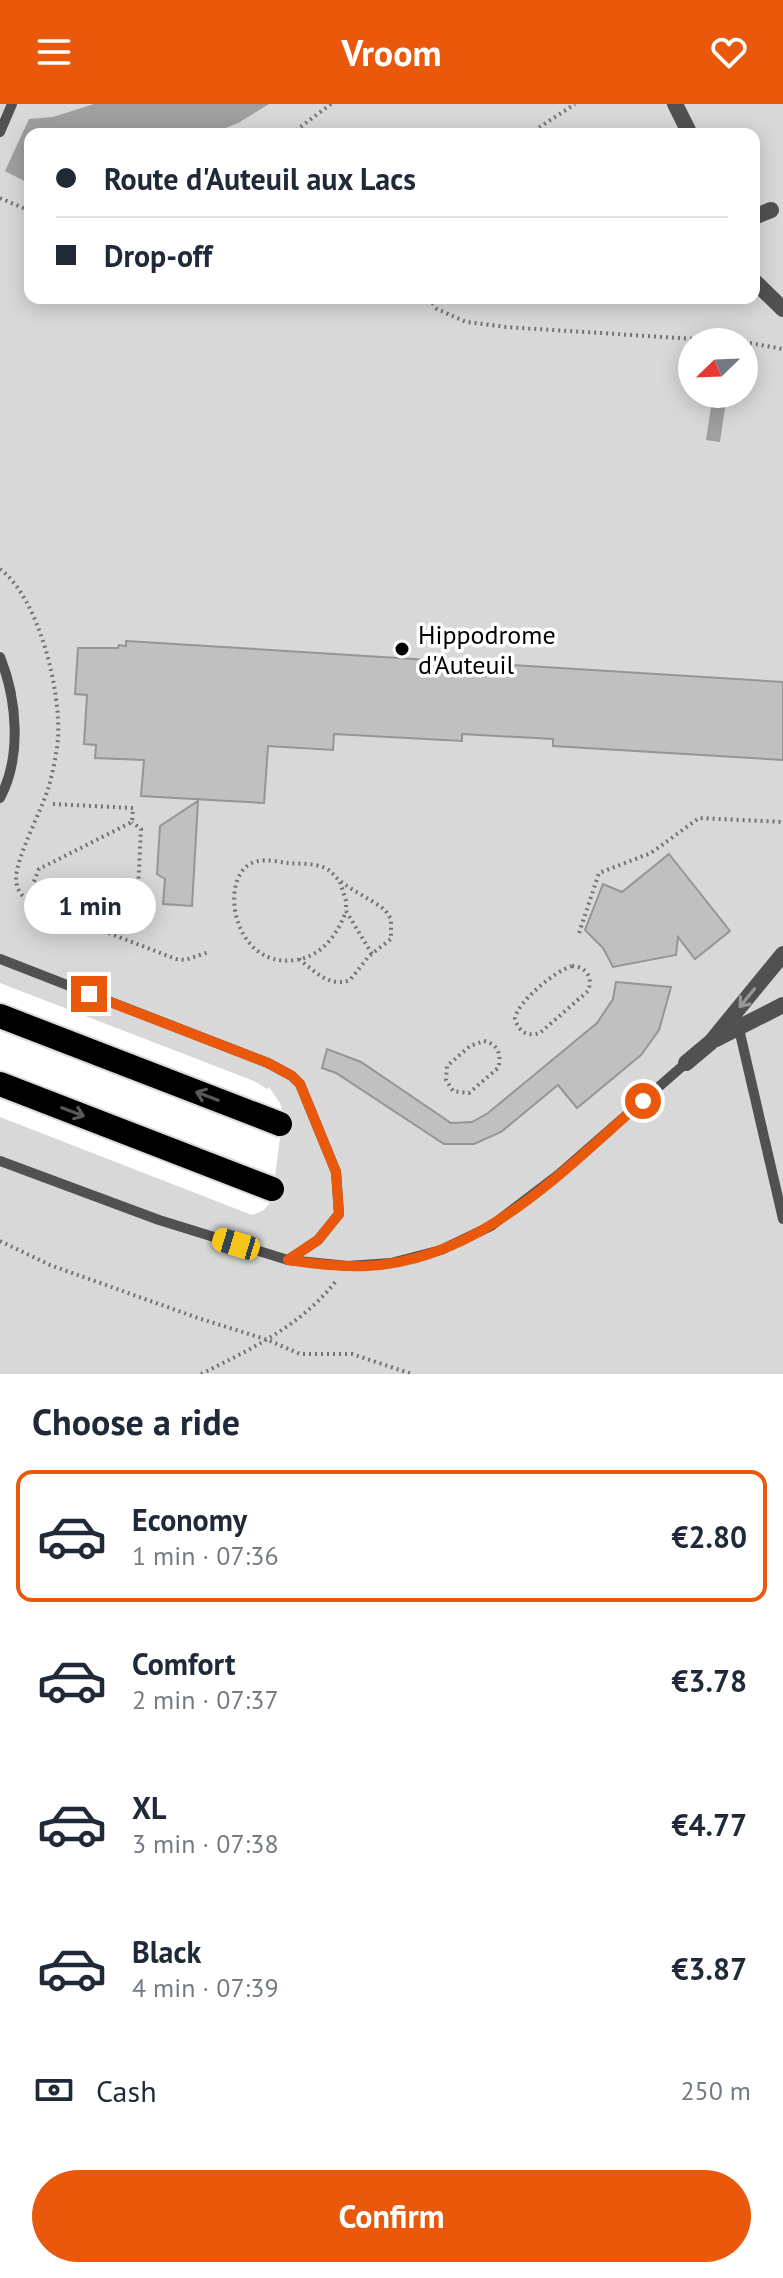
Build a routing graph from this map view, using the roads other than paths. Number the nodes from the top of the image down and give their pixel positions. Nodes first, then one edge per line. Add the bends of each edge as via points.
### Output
1 (12, 104) edge
2 (675, 104) edge
3 (687, 128) edge
4 (0, 132) edge
5 (771, 210) dead end
6 (760, 215) edge
7 (760, 287) edge
8 (783, 309) edge
9 (0, 657) edge
10 (0, 798) edge
11 (783, 954) edge
12 (0, 959) edge
13 (783, 1005) edge
14 (0, 1016) edge
15 (739, 1029) junction
16 (711, 1042) junction
17 (686, 1063) joint
18 (0, 1084) edge
19 (280, 1124) tunnel mouth
20 (0, 1161) edge
21 (272, 1189) tunnel mouth
22 (783, 1219) edge
23 (288, 1260) junction

1 - 4 lane
2 - 3 street
5 - 6 street
7 - 8 street
9 - 10 lane via 14,737
11 -> 16 street
12 - 23 lane via 268,1063 296,1079 336,1172 339,1214 318,1240
13 - 15 street
19 -> 14 highway
15 - 16 street
15 - 22 lane
16 - 17 street
17 - 23 lane via 558,1175 491,1226 453,1245 391,1263 348,1266
18 -> 21 highway
20 - 23 lane via 159,1220

